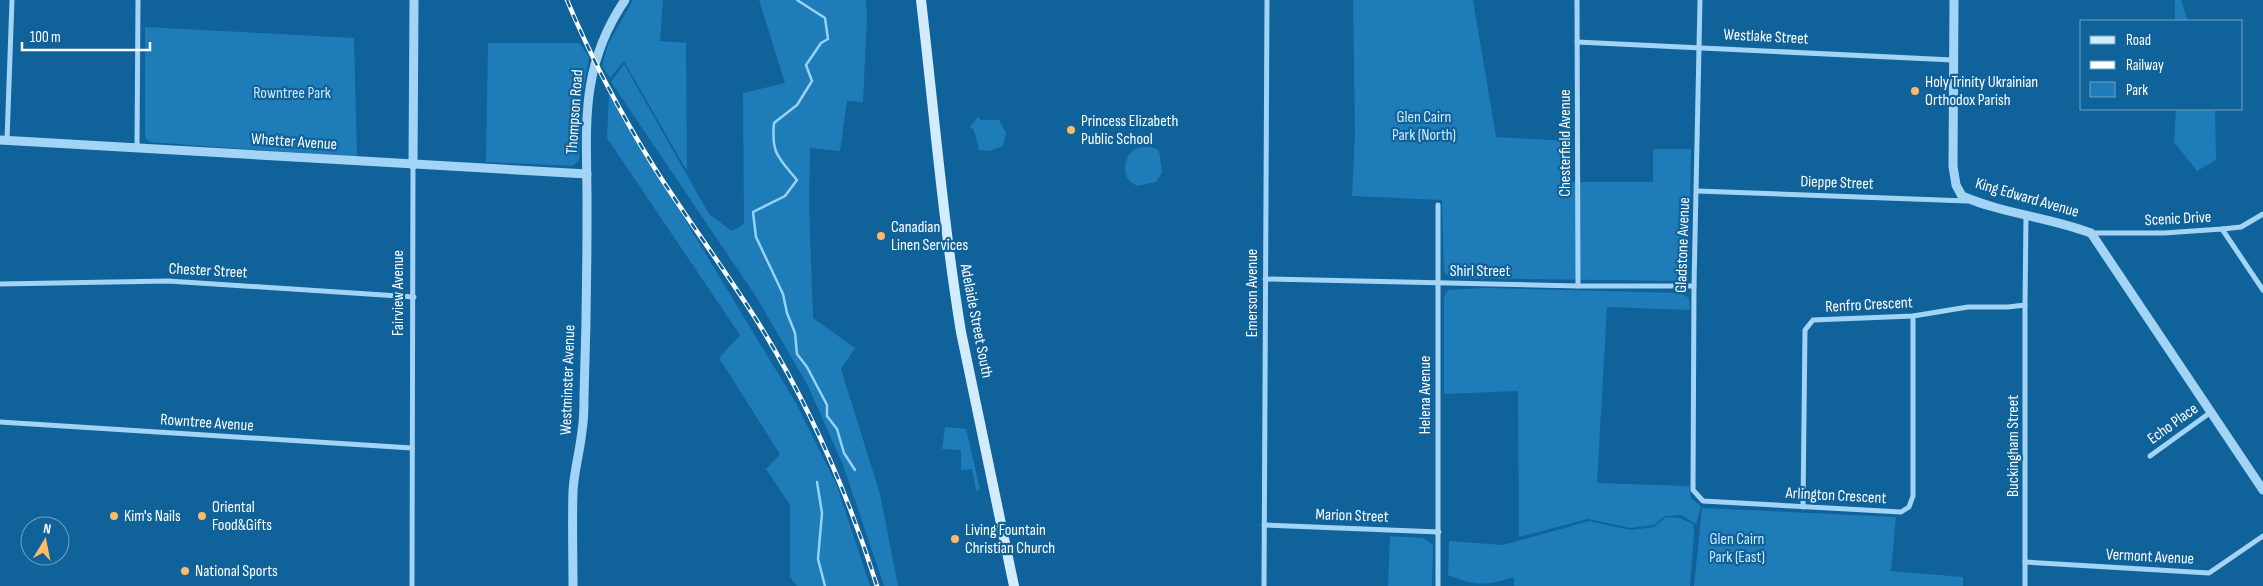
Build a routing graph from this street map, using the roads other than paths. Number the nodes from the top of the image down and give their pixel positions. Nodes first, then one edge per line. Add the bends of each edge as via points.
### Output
1 (12, 0) edge
2 (138, 0) edge
3 (414, 0) edge
4 (625, 0) edge
5 (921, 0) edge
6 (1267, 0) edge
7 (1577, 0) edge
8 (1700, 0) edge
9 (1954, 0) edge
10 (1577, 42) junction
11 (1699, 46) junction
12 (1953, 60) junction
13 (3, 140) edge
14 (136, 147) junction
15 (413, 165) junction
16 (587, 174) junction
17 (1697, 191) junction
18 (1975, 201) junction
19 (1438, 205) dead end
20 (2263, 214) edge
21 (2026, 216) junction
22 (2222, 230) junction
23 (2091, 233) junction
24 (1265, 279) junction
25 (0, 284) edge
26 (1437, 284) junction
27 (1578, 286) junction
28 (1694, 286) junction
29 (2263, 290) edge
30 (414, 297) junction
31 (2025, 305) junction
32 (1913, 316) junction
33 (2211, 412) junction
34 (0, 422) edge
35 (412, 448) junction
36 (2150, 456) dead end
37 (1693, 490) joint
38 (2263, 490) edge
39 (1803, 507) junction
40 (1264, 525) junction
41 (1439, 532) junction
42 (2263, 536) edge
43 (2025, 562) junction
44 (412, 586) edge
45 (573, 586) edge
46 (1014, 586) edge
47 (1264, 586) edge
48 (1438, 586) edge
49 (2025, 586) edge

1 - 13 street
2 - 14 street
3 - 15 street, Fairview Avenue
4 - 16 street, Thompson Road via 612,20 594,62 588,96
5 - 46 main road, Adelaide Street South via 961,332
6 - 24 street, Emerson Avenue
7 - 10 street, Chesterfield Avenue
8 - 11 street, Gladstone Avenue
9 - 12 street, King Edward Avenue
10 - 11 street, Westlake Street
10 - 27 street, Chesterfield Avenue
11 - 12 street, Westlake Street
11 - 17 street, Gladstone Avenue
12 - 18 street, King Edward Avenue via 1953,166 1956,185 1962,196
13 - 14 street, Whetter Avenue
14 - 15 street, Whetter Avenue
15 - 16 street, Whetter Avenue
15 - 30 street, Fairview Avenue
16 - 45 street, Westminster Avenue via 583,424 573,490
17 - 18 street, Dieppe Street
17 - 28 street, Gladstone Avenue
18 - 21 street, King Edward Avenue
19 - 26 street, Helena Avenue
20 - 22 street, Scenic Drive via 2240,227
21 - 23 street, King Edward Avenue
21 - 31 street
22 - 23 street, Scenic Drive
22 - 29 street
23 - 33 street, King Edward Avenue
24 - 26 street, Shirl Street
24 - 40 street, Emerson Avenue
25 - 30 street, Chester Street via 168,281
26 - 27 street, Shirl Street
26 - 41 street, Helena Avenue
27 - 28 street, Shirl Street
28 - 37 street, Gladstone Avenue
30 - 35 street, Fairview Avenue
31 - 32 street, Renfro Crescent via 1968,307
31 - 43 street, Buckingham Street
32 - 39 street, Renfro Crescent via 1813,320 1805,330
32 - 39 street, Arlington Crescent via 1913,496 1909,507 1901,512
33 - 36 street, Echo Place
33 - 38 street, King Edward Avenue
34 - 35 street, Rowntree Avenue
35 - 44 street, Fairview Avenue
37 - 39 street, Arlington Crescent via 1703,501
40 - 41 street, Marion Street
40 - 47 street, Emerson Avenue
41 - 48 street, Helena Avenue
42 - 43 street, Vermont Avenue via 2208,573
43 - 49 street, Buckingham Street

